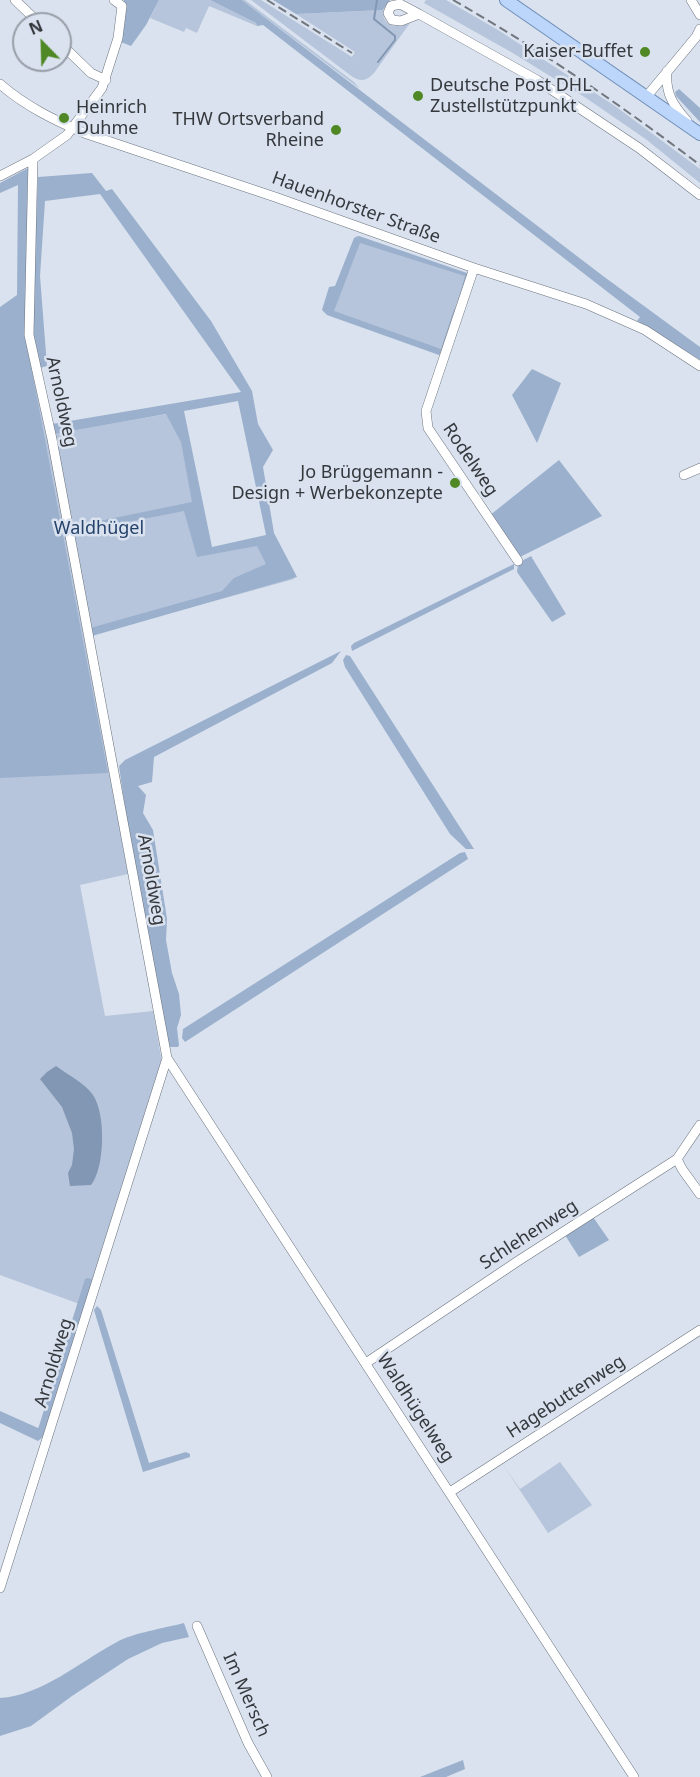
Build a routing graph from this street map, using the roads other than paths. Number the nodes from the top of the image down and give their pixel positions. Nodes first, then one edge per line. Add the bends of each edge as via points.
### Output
1 (15, 0) edge
2 (114, 0) edge
3 (506, 0) edge
4 (691, 0) edge
5 (28, 12) edge
6 (419, 14) dead end
7 (700, 15) edge
8 (700, 29) edge
9 (72, 55) edge
10 (667, 71) junction
11 (106, 80) junction
12 (0, 84) edge
13 (647, 96) junction
14 (69, 131) junction
15 (696, 131) edge
16 (33, 159) junction
17 (0, 176) edge
18 (700, 195) edge
19 (474, 268) junction
20 (700, 366) edge
21 (700, 468) edge
22 (684, 476) dead end
23 (518, 561) dead end
24 (167, 1058) junction
25 (700, 1125) edge
26 (677, 1159) junction
27 (700, 1194) edge
28 (700, 1330) edge
29 (366, 1363) junction
30 (450, 1492) junction
31 (0, 1588) edge
32 (197, 1626) dead end
33 (267, 1777) edge
34 (634, 1777) edge

1 - 5 street
2 - 11 street via 122,6
3 - 13 main road
4 - 7 street
6 - 18 street via 537,80
8 - 10 street
9 - 11 street via 91,73
10 - 13 street
10 - 15 street via 668,96
11 - 14 street
12 - 14 street, Hauenhorster Straße
13 - 15 main road
14 - 16 street
14 - 19 street, Hauenhorster Straße via 316,211
16 - 17 street
16 - 24 street, Arnoldweg via 29,335
19 - 20 street, Hauenhorster Straße via 616,316
19 - 23 street, Rodelweg via 426,411 428,428
21 - 22 street
24 - 29 street, Waldhügelweg
24 - 31 street, Arnoldweg
25 - 26 street, Schlehenweg
26 - 27 street
26 - 29 street, Schlehenweg
28 - 30 street, Hagebuttenweg
29 - 30 street, Waldhügelweg
30 - 34 street, Waldhügelweg
32 - 33 street, Im Mersch

